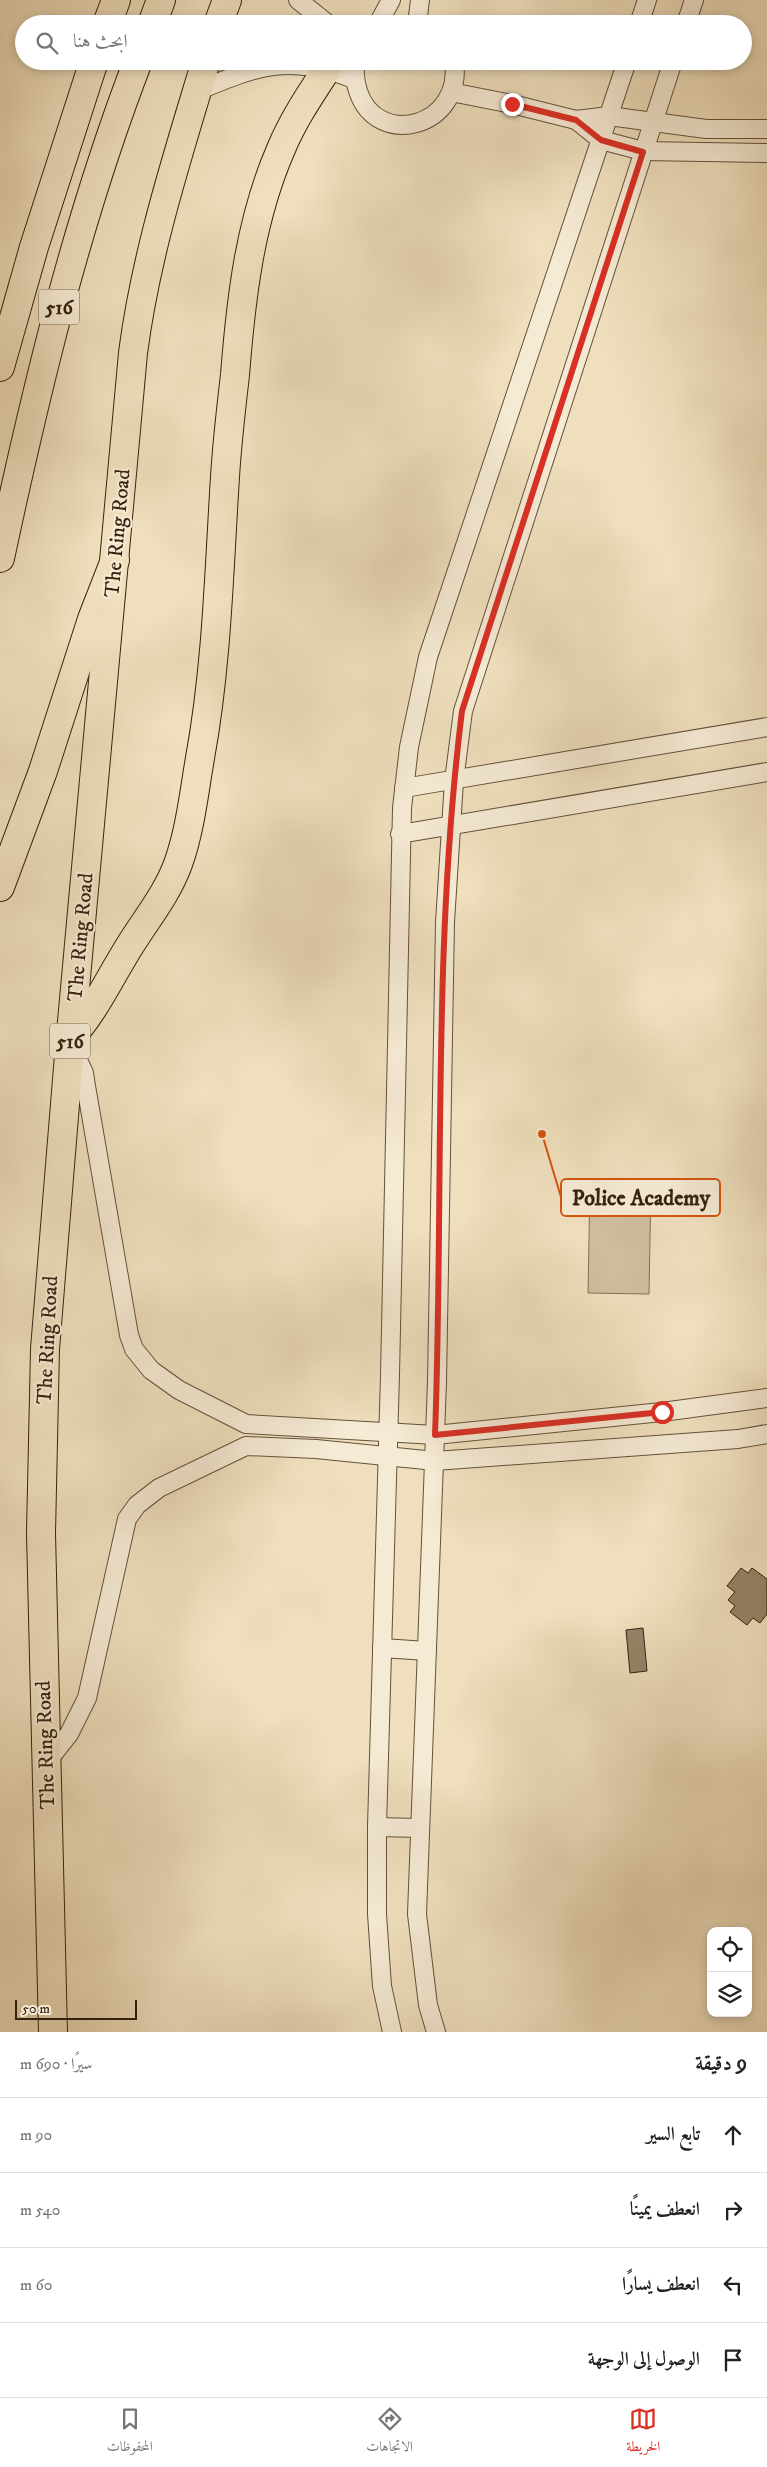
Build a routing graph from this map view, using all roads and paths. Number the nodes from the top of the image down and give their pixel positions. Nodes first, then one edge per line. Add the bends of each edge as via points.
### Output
1 (116, 0) edge
2 (161, 0) edge
3 (227, 0) edge
4 (298, 0) edge
5 (392, 0) edge
6 (420, 0) edge
7 (647, 0) edge
8 (694, 0) edge
9 (111, 15) edge
10 (155, 15) edge
11 (221, 15) edge
12 (317, 15) edge
13 (383, 15) edge
14 (419, 15) edge
15 (642, 15) edge
16 (689, 15) edge
17 (91, 70) edge
18 (135, 70) edge
19 (203, 70) edge
20 (252, 70) edge
21 (326, 70) edge
22 (330, 70) edge
23 (355, 70) edge
24 (455, 70) edge
25 (624, 70) edge
26 (670, 70) edge
27 (354, 79) junction
28 (197, 91) junction
29 (451, 92) junction
30 (609, 116) junction
31 (576, 120) junction
32 (653, 122) junction
33 (767, 129) edge
34 (601, 140) junction
35 (643, 152) junction
36 (767, 153) edge
37 (0, 367) edge
38 (0, 558) edge
39 (115, 560) junction
40 (767, 726) edge
41 (767, 772) edge
42 (454, 781) junction
43 (404, 788) junction
44 (450, 828) junction
45 (400, 834) junction
46 (0, 887) edge
47 (70, 1041) junction
48 (767, 1398) edge
49 (389, 1431) junction
50 (767, 1434) edge
51 (435, 1435) junction
52 (388, 1455) junction
53 (435, 1461) junction
54 (382, 1648) junction
55 (427, 1650) junction
56 (46, 1763) junction
57 (377, 1827) junction
58 (420, 1828) junction
59 (54, 2032) edge
60 (392, 2032) edge
61 (436, 2032) edge

1 - 9 highway
2 - 10 highway
3 - 11 highway
4 - 12 street
5 - 13 street
6 - 14 street
7 - 15 street
8 - 16 street
17 - 37 highway, 516 via 37,237
18 - 38 highway, 516 via 67,276
19 - 28 highway, The Ring Road / 516
20 - 28 street
21 - 47 highway via 280,149 264,192 251,244 226,464 209,709 185,841 160,902
22 - 27 street
23 - 27 street
24 - 29 street
25 - 30 street
26 - 32 street
27 - 29 street via 362,101 377,117 399,125 422,122 441,110
28 - 39 highway, The Ring Road / 516 via 176,158 139,306
29 - 31 street
30 - 31 street
30 - 32 street
30 - 34 street
31 - 34 street
32 - 33 street via 706,129
32 - 35 street
34 - 35 street
34 - 43 street via 428,657
35 - 36 street
35 - 42 street via 462,711
39 - 46 highway, 516
39 - 47 highway, The Ring Road / 516
40 - 42 street
41 - 44 street
42 - 43 street
42 - 44 street
43 - 45 street
44 - 45 street
44 - 51 street
45 - 49 street
47 - 49 street via 84,1073 129,1335 143,1362 179,1390 246,1424
47 - 56 highway, The Ring Road / 516 via 44,1350 41,1533
48 - 51 street
49 - 51 street
49 - 52 street
50 - 53 street via 738,1439
51 - 53 street
52 - 53 street
52 - 54 street
52 - 56 street via 246,1446 158,1488 137,1505 127,1519 122,1536 87,1698 69,1734
53 - 55 street
54 - 55 street
54 - 57 street
55 - 58 street
56 - 59 highway, The Ring Road / 516
57 - 58 street
57 - 60 street via 377,1923 382,1986
58 - 61 street via 417,1914 428,2005

